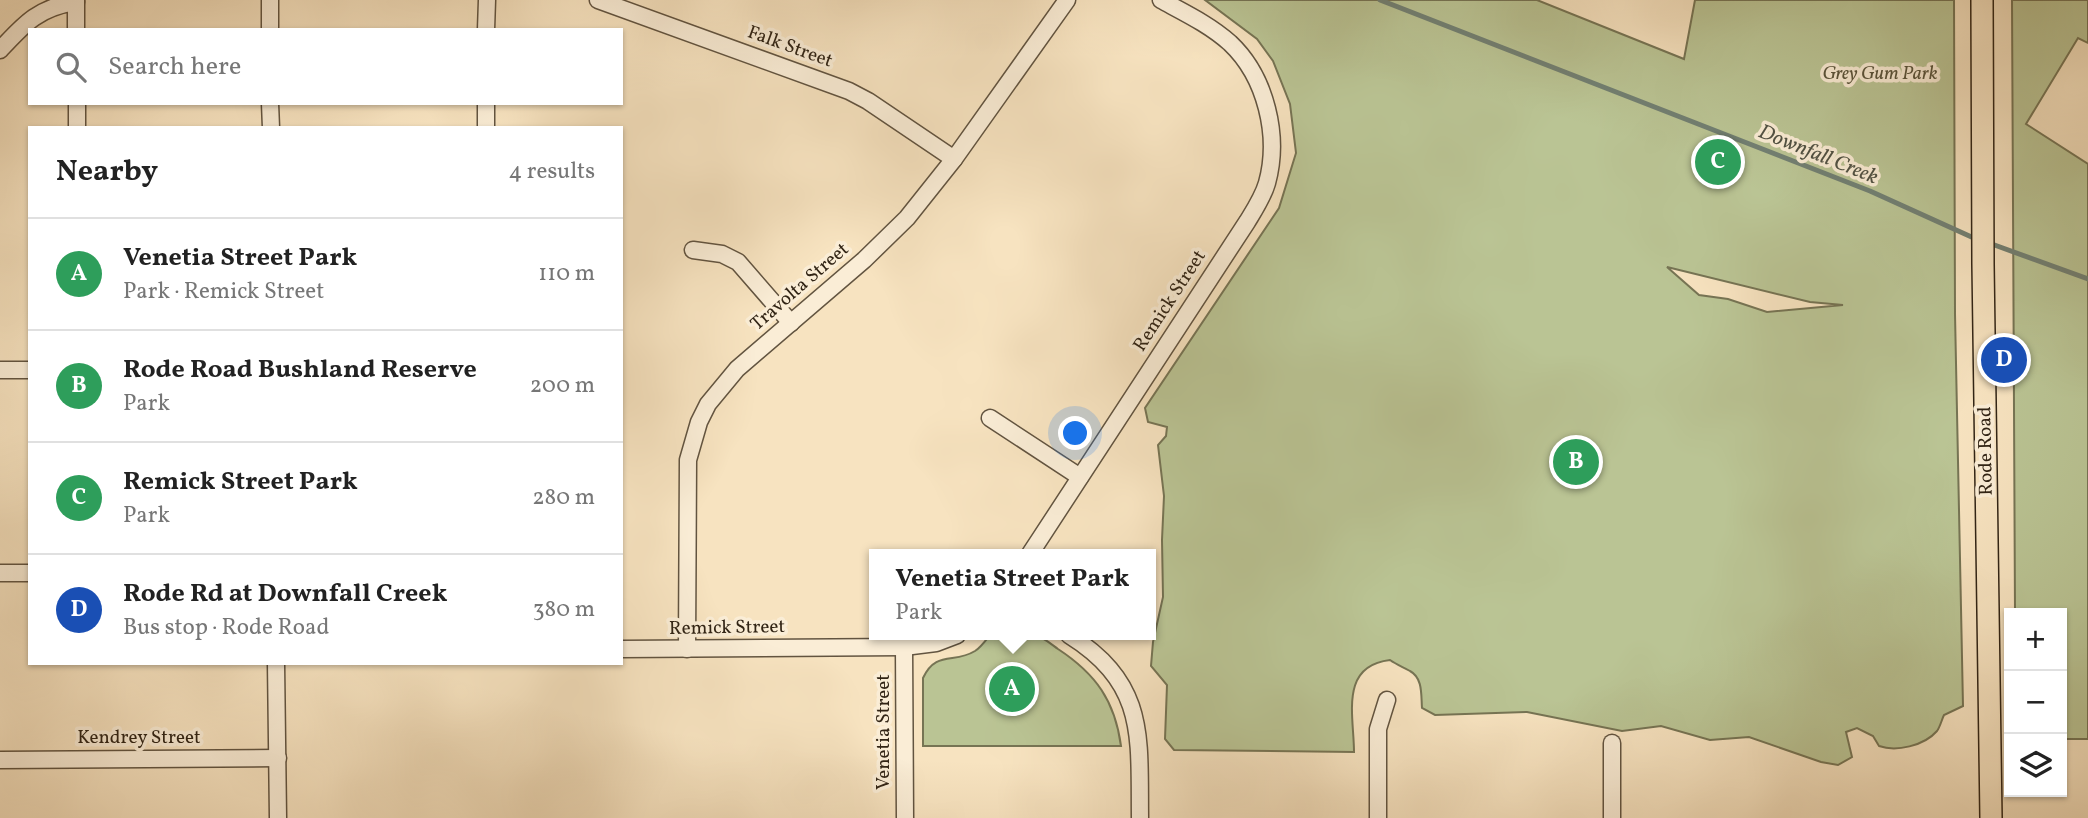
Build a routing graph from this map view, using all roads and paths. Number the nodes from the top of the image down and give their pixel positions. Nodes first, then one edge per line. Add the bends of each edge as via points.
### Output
1 (270, 0) edge
2 (486, 0) edge
3 (598, 0) edge
4 (1067, 0) edge
5 (1161, 0) edge
6 (1982, 0) edge
7 (76, 1) edge
8 (76, 28) edge
9 (270, 28) edge
10 (486, 28) edge
11 (0, 50) edge
12 (77, 105) edge
13 (270, 105) edge
14 (486, 105) edge
15 (77, 126) edge
16 (271, 126) edge
17 (486, 126) edge
18 (954, 159) junction
19 (692, 250) dead end
20 (791, 323) junction
21 (0, 370) edge
22 (28, 370) edge
23 (990, 418) dead end
24 (1080, 477) junction
25 (1033, 549) edge
26 (0, 573) edge
27 (28, 573) edge
28 (944, 640) edge
29 (1077, 640) edge
30 (904, 647) junction
31 (623, 649) edge
32 (687, 649) junction
33 (276, 665) edge
34 (1387, 700) dead end
35 (1612, 743) dead end
36 (278, 758) junction
37 (0, 760) edge
38 (278, 818) edge
39 (905, 818) edge
40 (1140, 818) edge
41 (1378, 818) edge
42 (1612, 818) edge
43 (1991, 818) edge

1 - 9 street
2 - 10 street
3 - 18 street, Falk Street via 849,91
4 - 18 street, Travolta Street
5 - 24 street, Remick Street via 1219,34 1248,64 1271,126 1271,162 1260,202
6 - 43 main road, Rode Road
7 - 8 street
7 - 11 street via 41,12
12 - 15 street
13 - 16 street
14 - 17 street
18 - 20 street, Travolta Street via 893,233
19 - 20 street via 722,254 738,262
20 - 32 street, Travolta Street via 719,388 692,443 687,480
21 - 22 street
23 - 24 street
24 - 25 street, Remick Street
26 - 27 street
28 - 30 street, Remick Street
29 - 40 street via 1109,666 1133,707 1139,744
30 - 32 street, Remick Street
30 - 39 street, Venetia Street
31 - 32 street, Remick Street
33 - 36 street
34 - 41 street via 1378,729
35 - 42 street
36 - 37 street, Kendrey Street
36 - 38 street

